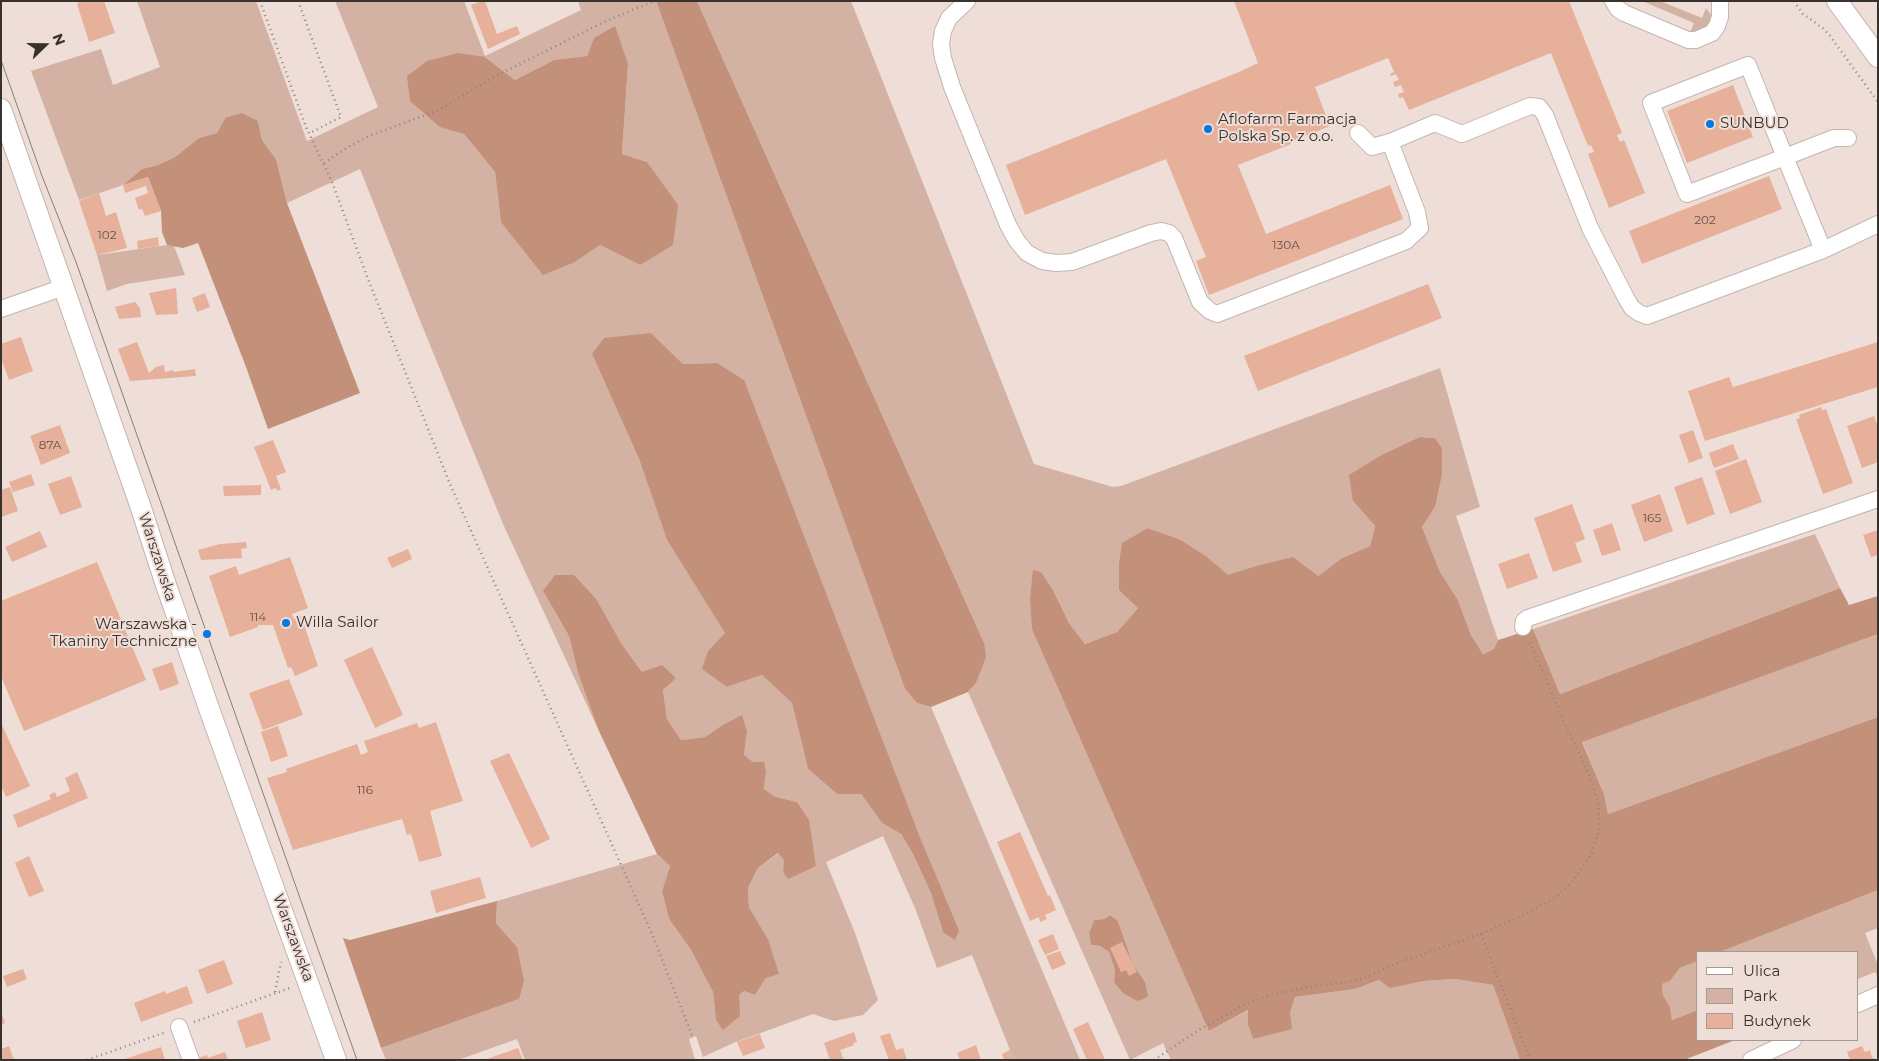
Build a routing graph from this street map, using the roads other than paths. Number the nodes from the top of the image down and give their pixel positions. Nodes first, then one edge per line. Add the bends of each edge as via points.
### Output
1 (967, 1) edge
2 (1613, 1) edge
3 (1720, 1) edge
4 (1837, 1) edge
5 (1878, 58) edge
6 (1, 109) edge
7 (1358, 133) dead end
8 (1848, 138) dead end
9 (1390, 142) junction
10 (1785, 156) junction
11 (1878, 224) edge
12 (1822, 250) junction
13 (64, 287) junction
14 (1, 309) edge
15 (1878, 499) edge
16 (1523, 627) road end
17 (1878, 995) edge
18 (1859, 1004) edge
19 (179, 1027) dead end
20 (1791, 1041) edge
21 (1757, 1058) edge
22 (190, 1060) edge
23 (336, 1060) edge

1 - 9 street via 948,18 942,31 943,58 1008,224 1027,253 1042,261 1072,262 1151,233 1169,232 1200,302 1217,314 1406,241 1420,228
2 - 3 street via 1624,13 1688,40 1705,38 1712,33 1720,17
4 - 5 main road
6 - 13 main road, Warszawska
7 - 9 street via 1372,147
8 - 10 street via 1834,138
9 - 12 street via 1435,123 1462,134 1530,106 1539,108 1545,115 1590,228 1626,298 1632,308 1647,316
10 - 10 street via 1748,65 1651,103 1687,194
10 - 12 street
11 - 12 street
13 - 14 street
13 - 23 main road, Warszawska via 212,717
15 - 16 street via 1528,618
17 - 18 street
19 - 22 street
20 - 21 street

